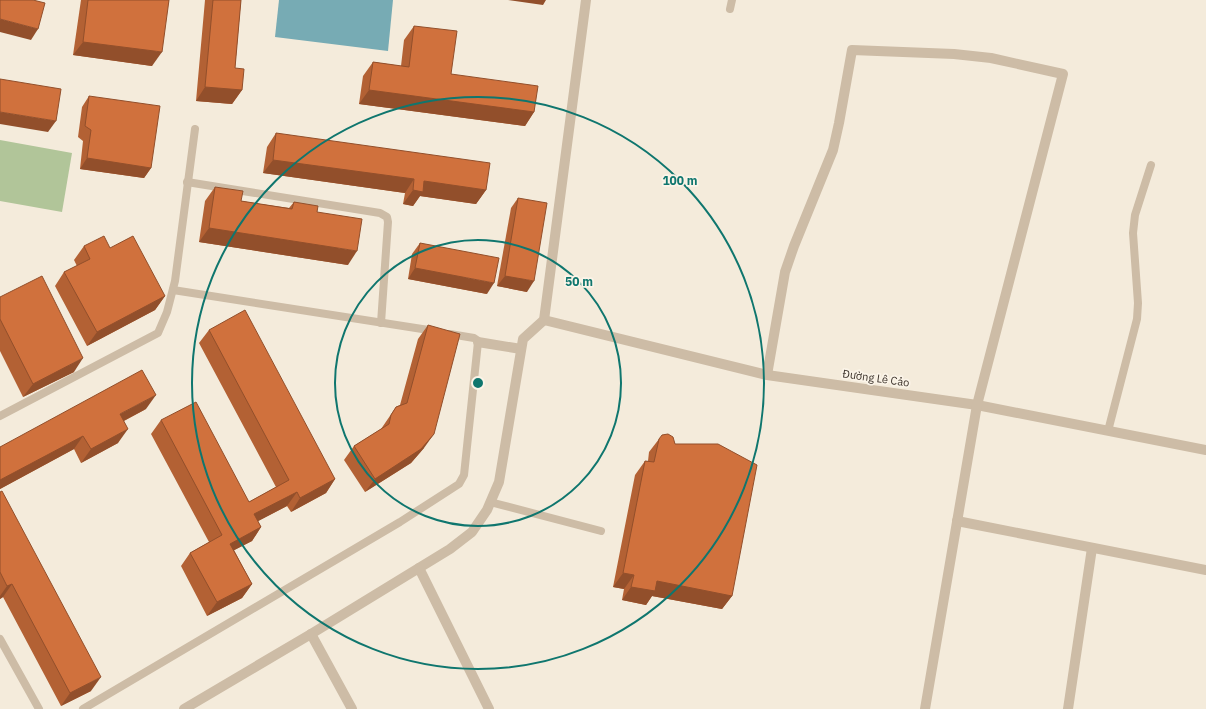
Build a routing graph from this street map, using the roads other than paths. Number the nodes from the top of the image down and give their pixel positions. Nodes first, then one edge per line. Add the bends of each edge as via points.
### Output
1 (586, 0) edge
2 (732, 0) edge
3 (730, 10) dead end
4 (195, 129) dead end
5 (1151, 165) dead end
6 (187, 182) junction
7 (173, 290) junction
8 (544, 320) junction
9 (381, 323) junction
10 (478, 342) junction
11 (521, 349) junction
12 (767, 375) junction
13 (977, 405) junction
14 (0, 416) edge
15 (1108, 431) junction
16 (1206, 450) edge
17 (490, 502) junction
18 (957, 521) junction
19 (602, 531) dead end
20 (1092, 548) junction
21 (419, 568) junction
22 (1206, 570) edge
23 (311, 634) junction
24 (0, 639) edge
25 (39, 709) edge
26 (83, 709) edge
27 (184, 709) edge
28 (352, 709) edge
29 (490, 709) edge
30 (925, 709) edge
31 (1068, 709) edge

1 - 8 street
2 - 3 lane
4 - 6 lane
5 - 15 lane via 1135,215 1133,233 1137,320
6 - 7 lane
6 - 9 lane via 380,213 386,217 388,222
7 - 9 lane
7 - 14 lane via 158,333
8 - 11 street via 523,339
8 - 12 street, Đường Lê Cảo
9 - 10 lane via 470,337
10 - 11 street
10 - 26 lane via 464,475 459,484 400,522
11 - 17 street via 499,482
12 - 13 street, Đường Lê Cảo
12 - 13 street via 785,272 833,150 852,50 991,58 1063,74
13 - 15 street, Đường Lê Cảo
13 - 18 street
15 - 16 street, Đường Lê Cảo
17 - 19 lane
17 - 21 street via 472,532
18 - 20 street
18 - 30 street
20 - 22 street
20 - 31 street
21 - 23 street
21 - 29 street
23 - 27 street
23 - 28 street
24 - 25 lane

